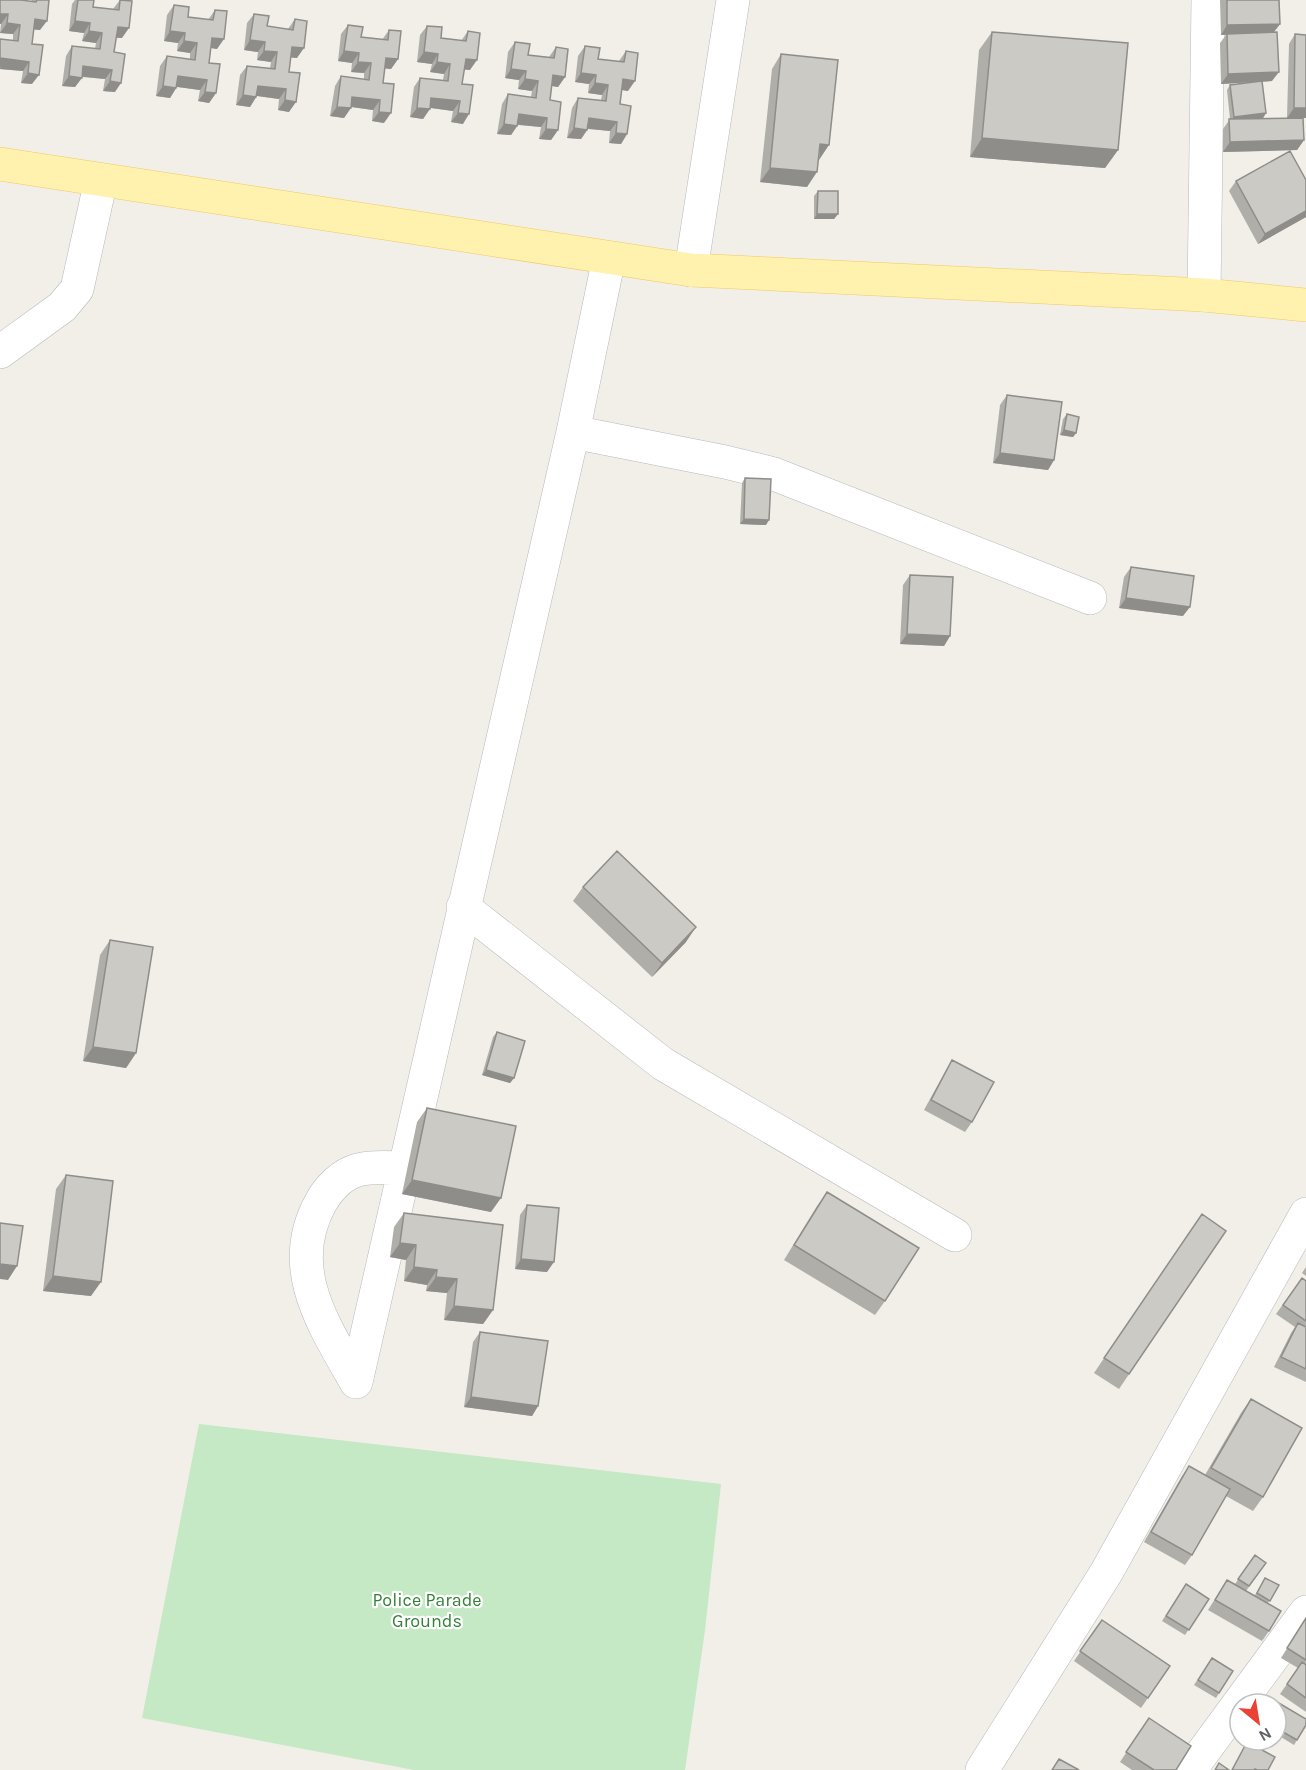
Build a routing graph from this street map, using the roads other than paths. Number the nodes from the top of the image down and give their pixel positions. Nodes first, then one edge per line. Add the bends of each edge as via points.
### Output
1 (733, 0) edge
2 (1208, 0) edge
3 (0, 164) edge
4 (101, 180) junction
5 (609, 258) junction
6 (691, 270) junction
7 (1204, 295) junction
8 (1306, 305) edge
9 (0, 352) edge
10 (573, 432) junction
11 (1090, 598) dead end
12 (463, 907) junction
13 (404, 1168) junction
14 (1306, 1214) edge
15 (955, 1235) dead end
16 (1306, 1612) edge
17 (982, 1770) edge
18 (1190, 1770) edge

1 - 6 street
2 - 7 street
3 - 4 main road
4 - 5 main road
4 - 9 street via 77,289 62,307
5 - 6 main road
5 - 10 street
6 - 7 main road
7 - 8 main road
10 - 11 street via 774,474
10 - 12 street
12 - 13 street
12 - 15 street via 663,1064
13 - 13 street via 376,1292 356,1382 323,1323 312,1294 305,1244 313,1216 324,1196 341,1178 358,1170
14 - 17 street via 1106,1572
16 - 18 street

